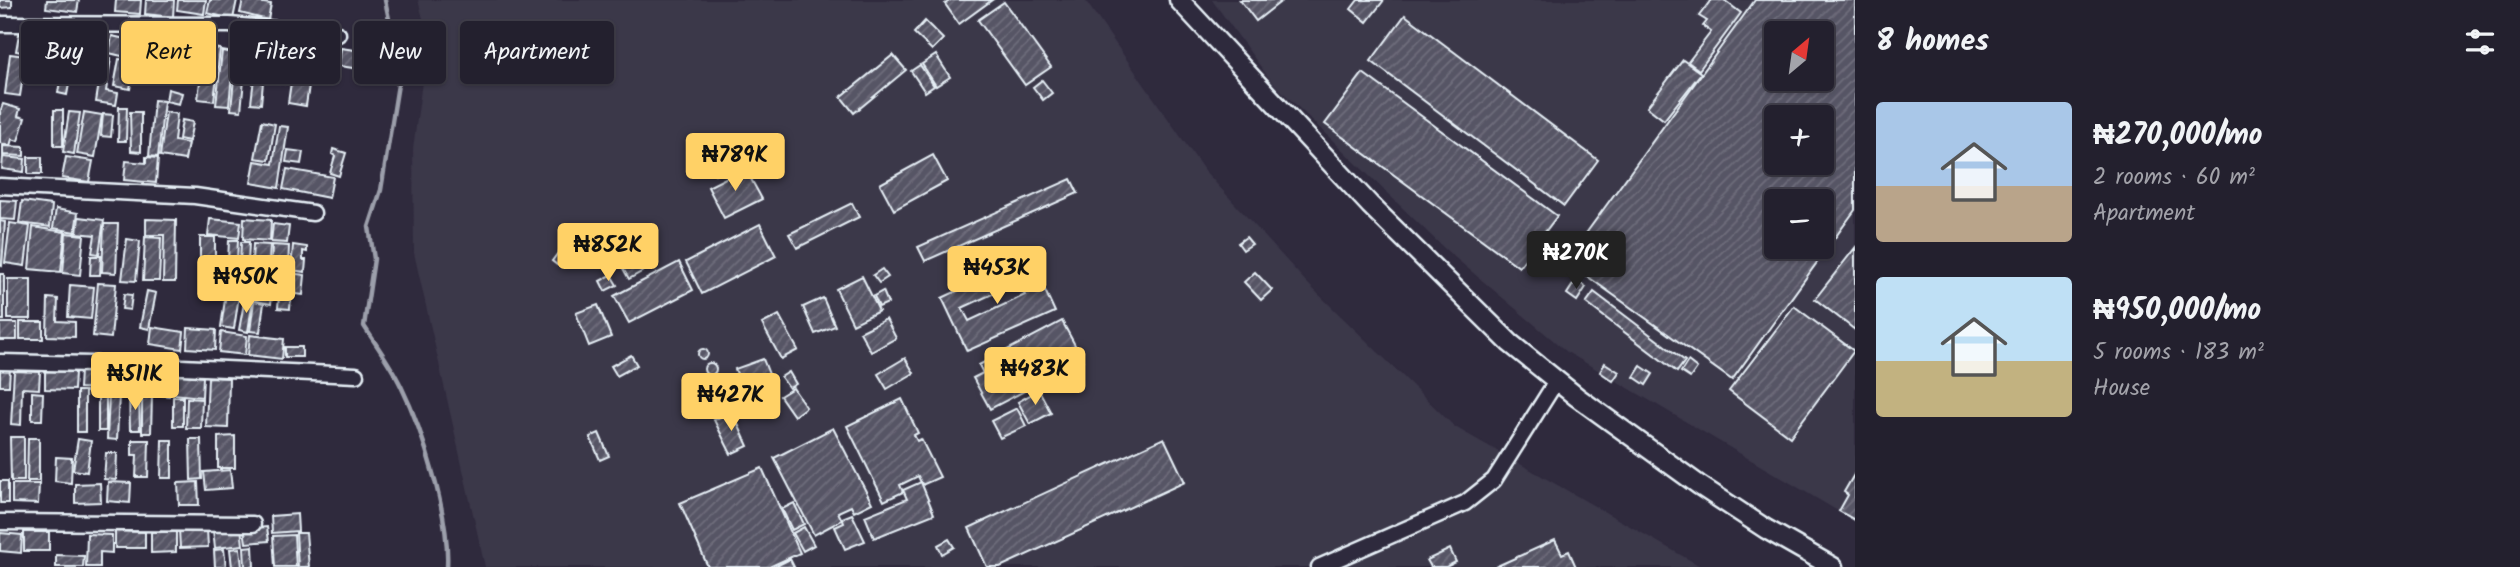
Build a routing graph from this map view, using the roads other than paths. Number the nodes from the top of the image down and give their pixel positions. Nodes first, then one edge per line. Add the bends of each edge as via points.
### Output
1 (1179, 0) edge
2 (1, 24) edge
3 (230, 25) edge
4 (0, 40) edge
5 (0, 186) edge
6 (313, 213) dead end
7 (0, 362) edge
8 (356, 375) dead end
9 (1557, 380) junction
10 (0, 522) edge
11 (253, 524) dead end
12 (1319, 567) edge
13 (1833, 567) edge

1 - 9 street via 1370,205 1510,342
2 - 3 street
2 - 4 street
5 - 6 street via 195,197
7 - 8 street
9 - 12 street via 1494,480 1465,503
9 - 13 street via 1699,485
10 - 11 street

